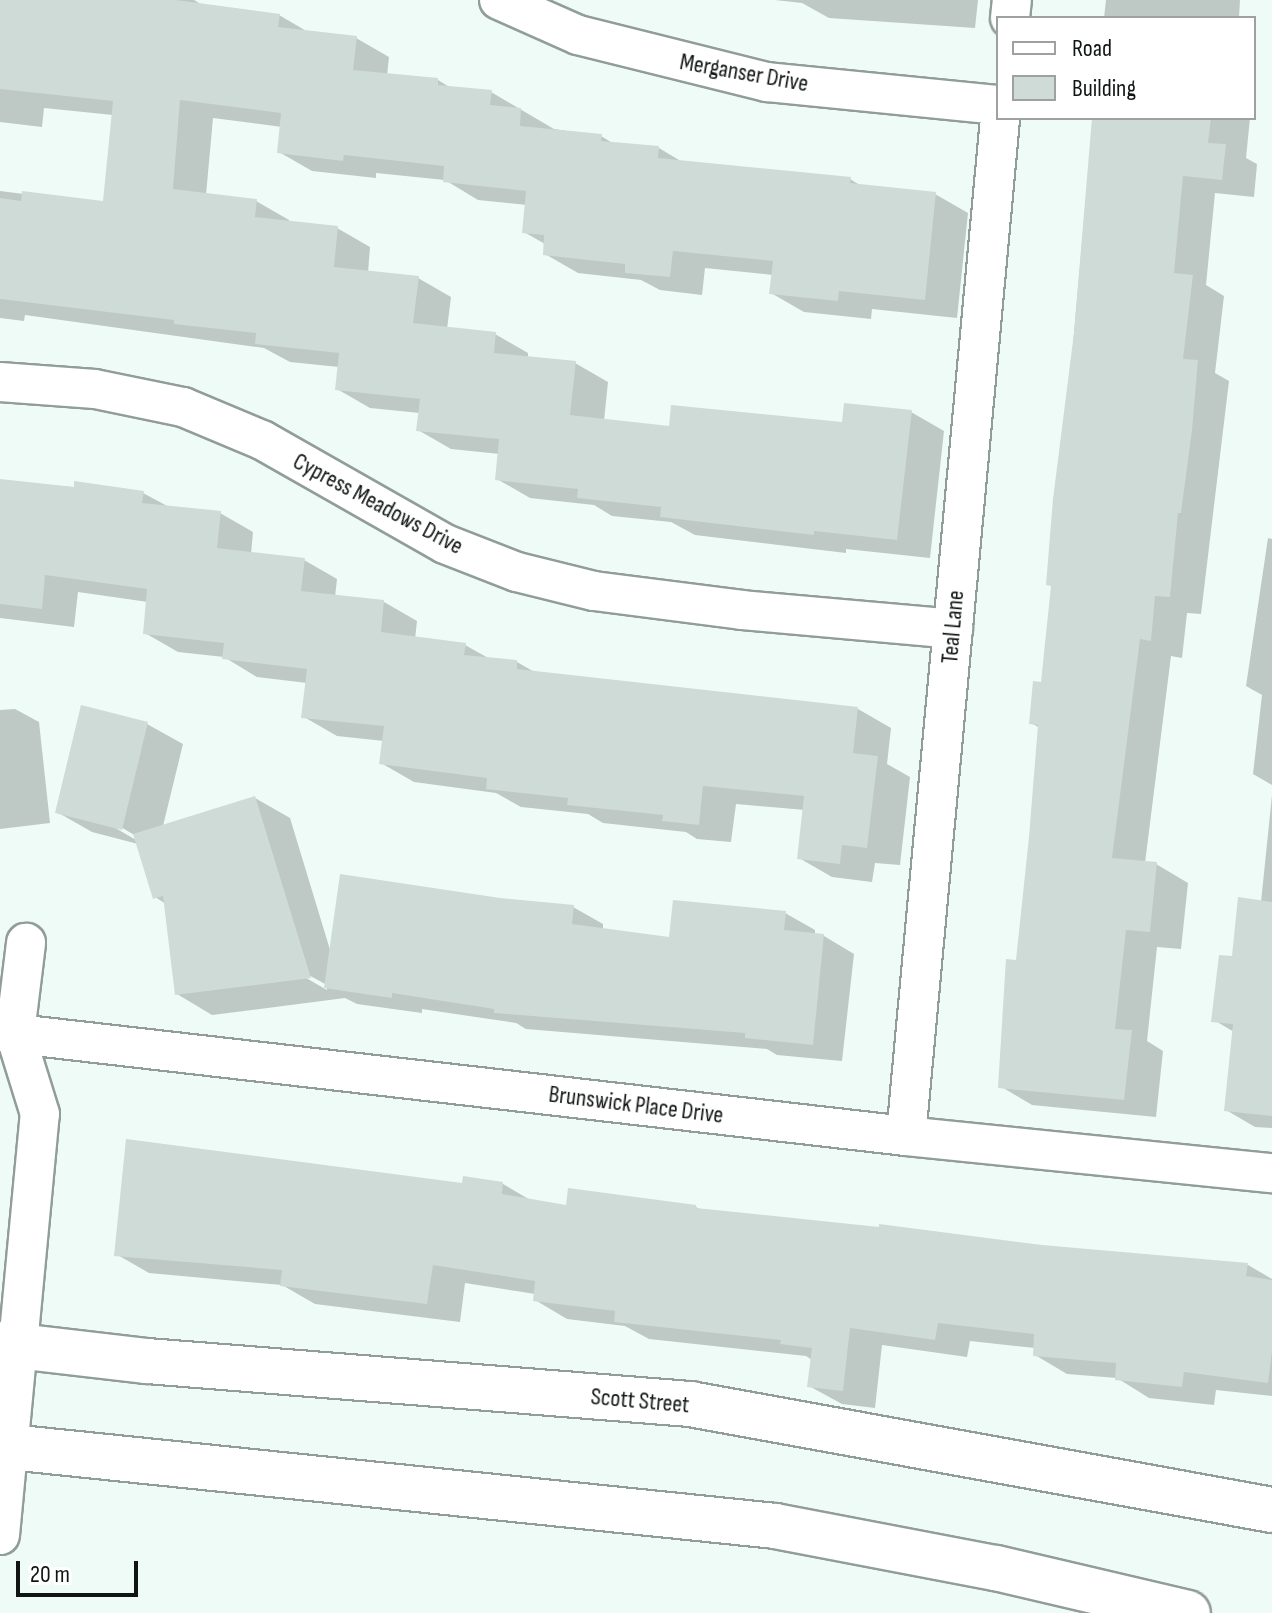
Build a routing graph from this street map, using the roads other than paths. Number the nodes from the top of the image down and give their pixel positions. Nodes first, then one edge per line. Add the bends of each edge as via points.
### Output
1 (499, 0) edge
2 (996, 105) edge
3 (1000, 120) edge
4 (0, 382) edge
5 (953, 629) junction
6 (26, 943) dead end
7 (5, 1040) edge
8 (906, 1136) junction
9 (1272, 1173) edge
10 (8, 1345) edge
11 (4, 1447) edge
12 (1272, 1510) edge
13 (0, 1535) edge
14 (1188, 1613) edge

1 - 2 street, Merganser Drive via 578,35 753,79
3 - 5 street, Teal Lane
4 - 5 street, Cypress Meadows Drive via 95,389 183,407 262,440 445,544 517,572 594,591
5 - 8 street, Teal Lane
6 - 7 street
7 - 8 street, Brunswick Place Drive
7 - 10 street via 40,1114
8 - 9 street, Brunswick Place Drive
10 - 11 street
10 - 12 main road, Scott Street via 690,1404
11 - 13 street
11 - 14 main road via 775,1526 996,1568

